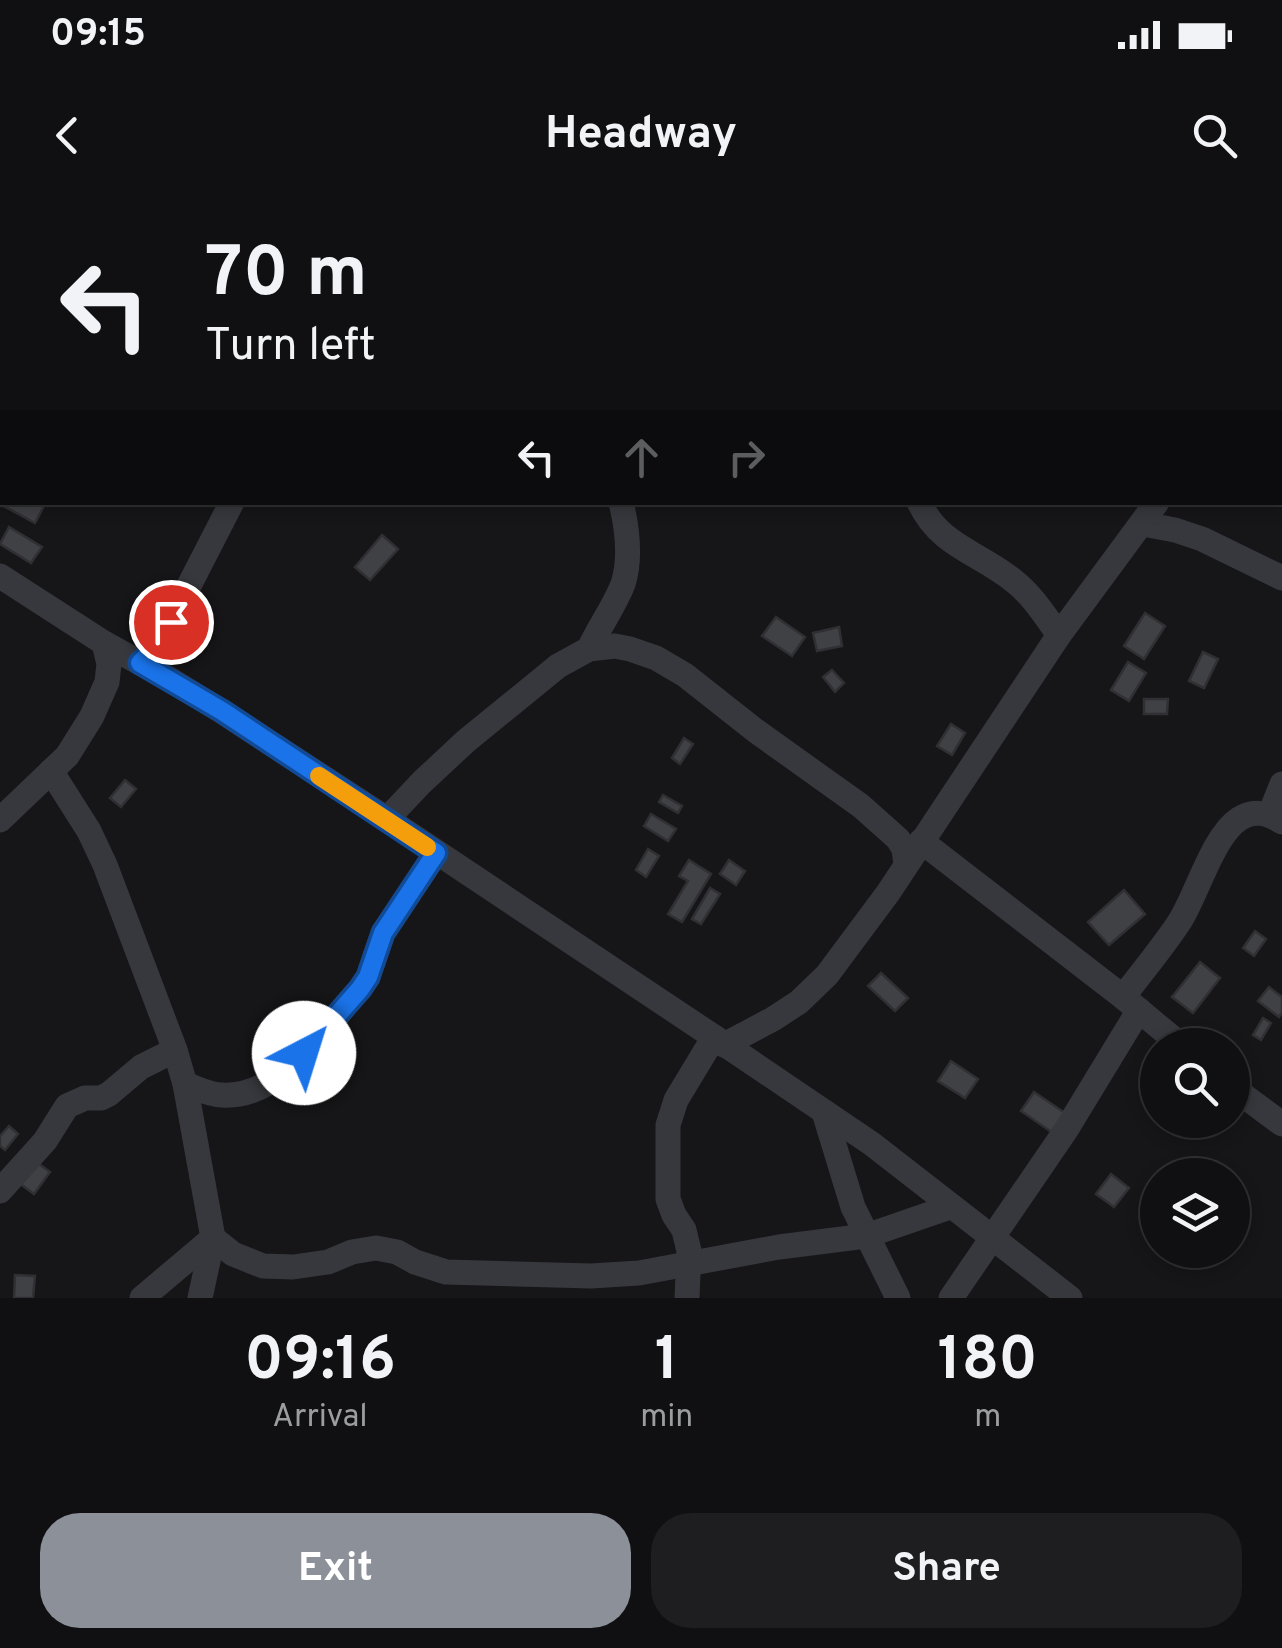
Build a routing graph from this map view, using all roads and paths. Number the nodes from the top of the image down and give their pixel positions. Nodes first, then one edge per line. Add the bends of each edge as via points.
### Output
1 (230, 505) edge
2 (622, 505) edge
3 (921, 505) edge
4 (1150, 513) edge
5 (0, 576) edge
6 (1282, 578) edge
7 (1059, 635) junction
8 (104, 643) junction
9 (590, 649) junction
10 (140, 663) junction
11 (51, 771) junction
12 (1282, 784) edge
13 (387, 818) junction
14 (1276, 818) edge
15 (0, 820) edge
16 (921, 842) junction
17 (436, 853) junction
18 (906, 864) junction
19 (1131, 1004) junction
20 (1160, 1028) edge
21 (719, 1041) junction
22 (175, 1050) junction
23 (184, 1084) junction
24 (1250, 1100) edge
25 (824, 1112) junction
26 (1282, 1124) edge
27 (0, 1191) edge
28 (950, 1207) junction
29 (866, 1236) junction
30 (213, 1238) junction
31 (992, 1239) junction
32 (690, 1265) junction
33 (142, 1298) edge
34 (200, 1298) edge
35 (687, 1298) edge
36 (898, 1298) edge
37 (951, 1298) edge
38 (1070, 1298) edge

1 - 10 street via 159,644
2 - 9 street via 624,579
3 - 7 street via 946,538 1028,593
4 - 6 street
4 - 7 street
5 - 8 street
7 - 16 street
8 - 10 street
8 - 11 street via 109,664 101,697
9 - 13 street via 503,710
9 - 18 street via 630,648 685,675 861,806 898,838
10 - 13 street
11 - 15 street
11 - 22 street via 105,865
12 - 14 street
13 - 17 street
14 - 19 street via 1253,812 1221,839
16 - 18 street
16 - 19 street
17 - 21 street
17 - 23 street via 383,933 360,989 285,1072 234,1095
18 - 21 street via 813,990 773,1020
19 - 20 street
19 - 31 street via 1066,1130
21 - 25 street
21 - 32 street via 676,1100 668,1125 668,1199 684,1230
22 - 23 street
22 - 27 street via 102,1098 67,1106
23 - 30 street
24 - 26 street
25 - 28 street
25 - 29 street
28 - 29 street
28 - 31 street
29 - 32 street
29 - 36 street
30 - 32 street via 263,1266 328,1262 376,1248 446,1272 590,1276
30 - 33 street
30 - 34 street
31 - 37 street
31 - 38 street
32 - 35 street

